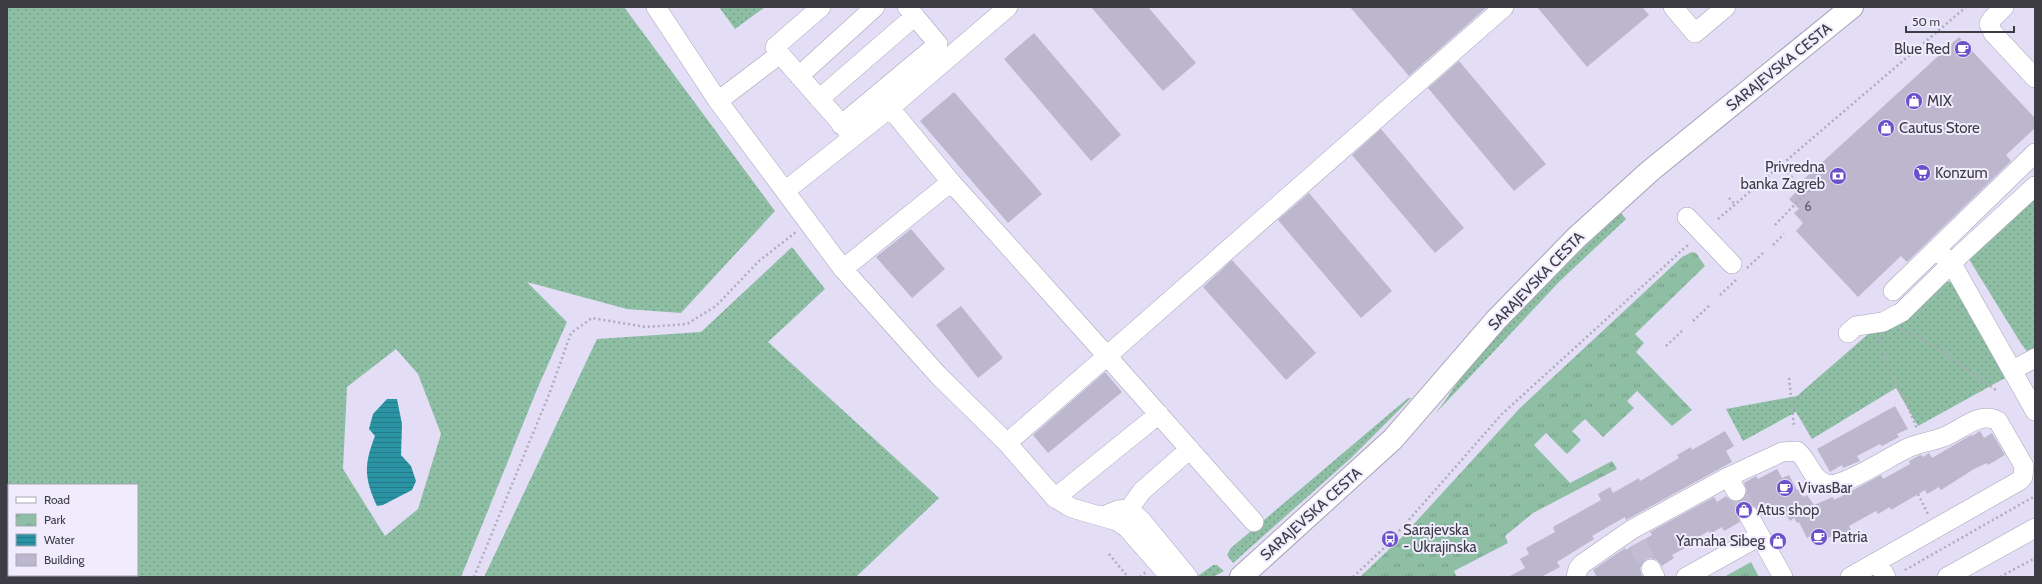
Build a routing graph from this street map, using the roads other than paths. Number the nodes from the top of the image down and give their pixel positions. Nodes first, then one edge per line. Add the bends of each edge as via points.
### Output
1 (656, 7) edge
2 (821, 7) edge
3 (875, 7) edge
4 (1008, 7) edge
5 (1504, 7) edge
6 (1673, 7) edge
7 (1726, 7) edge
8 (1852, 7) edge
9 (2004, 7) edge
10 (911, 12) edge
11 (780, 54) junction
12 (799, 76) junction
13 (2035, 78) edge
14 (819, 99) junction
15 (718, 101) junction
16 (890, 108) junction
17 (847, 131) junction
18 (2035, 153) edge
19 (951, 182) junction
20 (2035, 186) edge
21 (785, 191) junction
22 (1687, 217) dead end
23 (1936, 249) junction
24 (1952, 264) junction
25 (843, 269) junction
26 (1738, 271) road end
27 (1893, 291) dead end
28 (1848, 333) dead end
29 (1107, 356) junction
30 (2035, 358) edge
31 (2013, 370) junction
32 (2035, 411) edge
33 (1159, 414) junction
34 (1007, 443) junction
35 (1190, 449) junction
36 (1055, 498) junction
37 (1129, 510) junction
38 (1103, 516) junction
39 (1749, 516) tunnel mouth
40 (1254, 522) dead end
41 (2035, 528) edge
42 (1760, 536) junction
43 (1881, 570) edge
44 (1170, 577) edge
45 (1188, 577) edge
46 (1241, 577) edge
47 (1576, 577) edge
48 (1686, 577) edge
49 (1782, 577) edge
50 (1850, 577) edge
51 (1947, 577) edge

1 - 15 street
2 - 11 street via 775,46
3 - 12 street
4 - 16 street
5 - 29 street
6 - 7 street via 1695,33
8 - 46 main road, SARAJEVSKA CESTA via 1650,171 1576,238 1496,320 1393,439
9 - 13 street via 1992,19 1990,24 1993,32
10 - 14 street
10 - 17 street via 938,44
11 - 12 street
11 - 15 street
12 - 14 street
14 - 17 street
15 - 21 street
16 - 17 street
16 - 19 street
17 - 21 street
18 - 23 street
19 - 25 street
19 - 29 street
20 - 24 street
21 - 25 street
22 - 26 street
23 - 24 street
23 - 27 street
24 - 28 street via 1902,312 1885,322 1856,326
24 - 31 street
25 - 34 street via 938,375
29 - 33 street
29 - 34 street
30 - 31 street
31 - 32 street
33 - 35 street
33 - 36 street
34 - 36 street
35 - 37 street via 1142,490
35 - 40 street
36 - 38 street via 1072,508
37 - 38 street via 1118,510
37 - 45 street via 1142,521
38 - 44 street via 1128,528
39 - 42 street
41 - 51 street
42 - 48 street
42 - 49 street
43 - 47 street via 2023,477 2023,462 1998,421 1992,418 1979,419 1947,436 1912,446 1836,484 1821,482 1797,451 1790,450 1775,455 1732,484 1582,564
43 - 50 street

